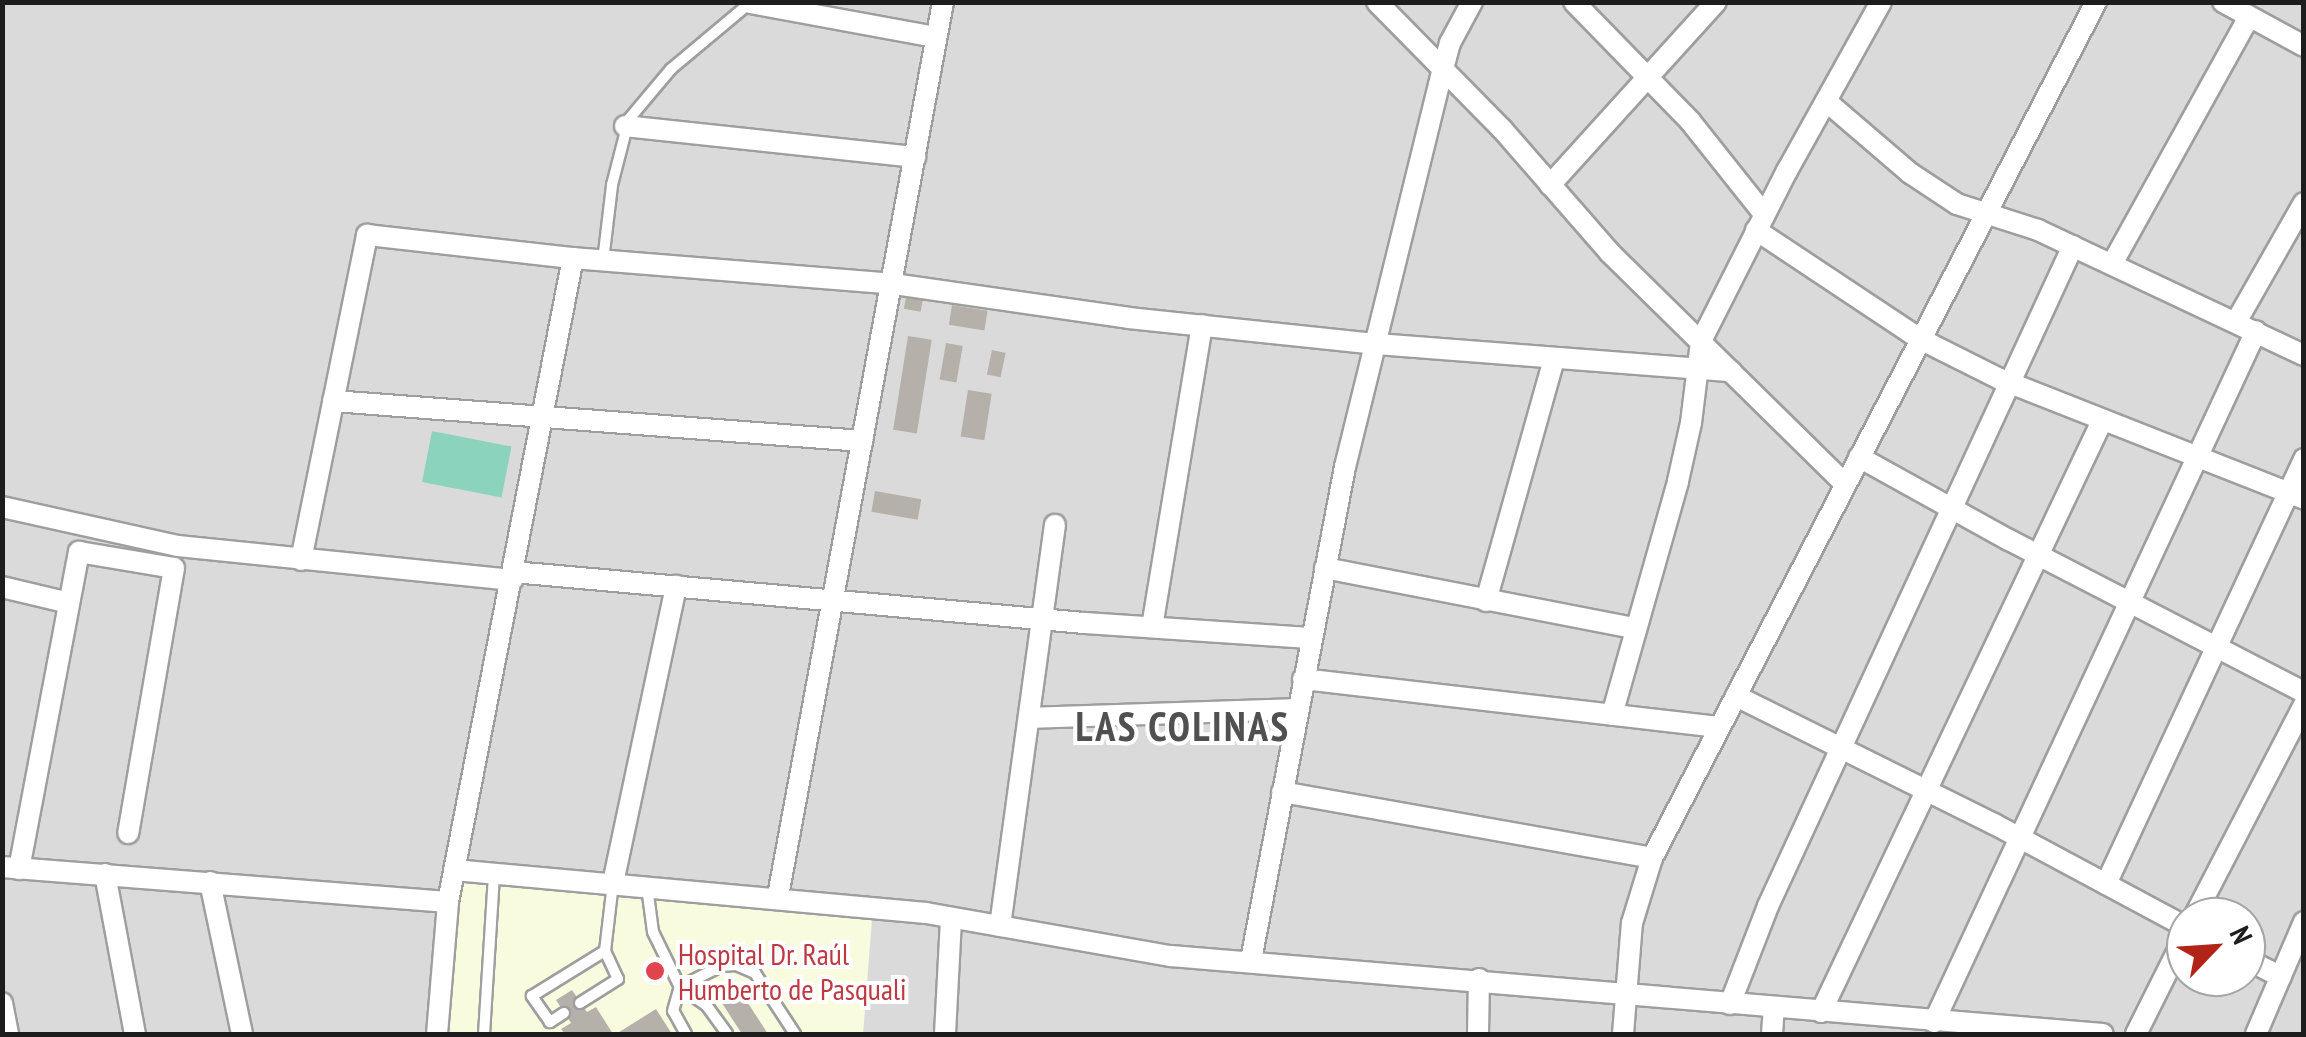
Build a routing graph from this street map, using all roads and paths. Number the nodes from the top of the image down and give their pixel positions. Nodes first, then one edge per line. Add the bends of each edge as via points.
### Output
1 (943, 2) edge
2 (1377, 2) edge
3 (1472, 2) edge
4 (1574, 2) edge
5 (1716, 2) edge
6 (1881, 2) edge
7 (2096, 2) edge
8 (2223, 2) edge
9 (750, 3) edge
10 (2249, 17) junction
11 (936, 37) junction
12 (2304, 46) edge
13 (1443, 69) junction
14 (1647, 77) junction
15 (1826, 101) junction
16 (626, 126) junction
17 (915, 157) junction
18 (1550, 184) junction
19 (2304, 203) edge
20 (1985, 214) junction
21 (1760, 222) junction
22 (2073, 246) junction
23 (573, 258) junction
24 (603, 261) junction
25 (2112, 264) junction
26 (894, 284) junction
27 (1202, 326) junction
28 (2246, 326) junction
29 (1920, 338) junction
30 (1701, 340) junction
31 (1377, 344) junction
32 (2304, 355) edge
33 (1554, 359) junction
34 (1699, 368) junction
35 (1731, 371) junction
36 (2008, 382) junction
37 (333, 401) junction
38 (544, 418) junction
39 (2102, 421) junction
40 (862, 441) junction
41 (1859, 457) junction
42 (2199, 459) junction
43 (2304, 459) edge
44 (1846, 484) junction
45 (2295, 496) edge
46 (2, 507) edge
47 (1950, 508) junction
48 (1055, 525) dead end
49 (2038, 555) junction
50 (300, 560) junction
51 (1325, 568) junction
52 (513, 576) junction
53 (676, 586) junction
54 (2, 587) edge
55 (832, 600) junction
56 (1486, 601) junction
57 (2130, 602) junction
58 (69, 603) junction
59 (1044, 619) junction
60 (1152, 627) junction
61 (1633, 628) junction
62 (1311, 638) junction
63 (2218, 647) junction
64 (1303, 679) junction
65 (2304, 692) edge
66 (1736, 696) junction
67 (2304, 705) edge
68 (1297, 709) junction
69 (1612, 715) junction
70 (1030, 718) junction
71 (1719, 727) junction
72 (1843, 750) junction
73 (1282, 792) junction
74 (1928, 792) junction
75 (128, 833) dead end
76 (2020, 838) junction
77 (1652, 858) junction
78 (11, 868) edge
79 (454, 870) junction
80 (494, 873) junction
81 (105, 874) junction
82 (210, 882) junction
83 (613, 883) junction
84 (2106, 884) junction
85 (647, 886) junction
86 (778, 896) junction
87 (2204, 897) edge
88 (448, 902) junction
89 (951, 918) junction
90 (2166, 919) edge
91 (2304, 922) edge
92 (1000, 926) junction
93 (605, 951) junction
94 (1251, 960) junction
95 (2266, 969) edge
96 (2166, 972) edge
97 (2281, 977) junction
98 (1479, 978) junction
99 (680, 987) junction
100 (1625, 993) junction
101 (580, 1002) dead end
102 (2, 1003) edge
103 (1730, 1004) junction
104 (1774, 1008) junction
105 (1822, 1012) junction
106 (564, 1013) dead end
107 (1934, 1022) junction
108 (1902, 1027) edge
109 (2034, 1032) edge
110 (8, 1034) edge
111 (136, 1034) edge
112 (242, 1034) edge
113 (437, 1034) edge
114 (484, 1034) edge
115 (686, 1034) edge
116 (727, 1034) edge
117 (795, 1034) edge
118 (945, 1034) edge
119 (1478, 1034) edge
120 (1624, 1034) edge
121 (1772, 1034) edge
122 (2103, 1034) edge
123 (2136, 1034) edge
124 (2256, 1034) edge

1 - 11 street
2 - 13 street
3 - 13 street
4 - 14 street
5 - 14 street
6 - 15 street
7 - 20 street
8 - 10 street
9 - 11 street
9 - 16 lane via 671,69
10 - 12 street
10 - 25 street
11 - 17 street
13 - 18 street
13 - 31 street
14 - 18 street
14 - 21 street via 1690,121
15 - 20 street via 1936,192
15 - 21 street
16 - 17 street
16 - 24 lane
17 - 26 street
18 - 30 street
19 - 28 street
20 - 22 street
20 - 29 street
21 - 29 street
21 - 30 street
22 - 25 street
22 - 36 street
23 - 24 street
23 - 37 street via 367,235
23 - 38 street
24 - 26 street
25 - 28 street
26 - 27 street
26 - 40 street
27 - 31 street
27 - 60 street
28 - 32 street
28 - 42 street
29 - 36 street
29 - 41 street
30 - 34 street
30 - 35 street
31 - 33 street
31 - 51 street
33 - 34 street
33 - 56 street
34 - 35 street
34 - 61 street via 1678,481
35 - 44 street
36 - 39 street
36 - 47 street
37 - 38 street
37 - 50 street
38 - 40 street
38 - 52 street
39 - 42 street
39 - 49 street
40 - 55 street
41 - 44 street
41 - 47 street
42 - 45 street
42 - 57 street
43 - 45 street
44 - 66 street
45 - 63 street
46 - 50 street via 178,546
47 - 49 street
47 - 72 street
48 - 59 street
49 - 57 street
49 - 74 street
50 - 52 street
51 - 56 street
51 - 62 street
52 - 53 street
52 - 79 street
53 - 55 street
53 - 83 street
54 - 58 street
55 - 59 street
55 - 86 street
56 - 61 street
57 - 63 street
57 - 76 street
58 - 75 street via 78,552 174,568
58 - 78 street
59 - 60 street
59 - 70 street
60 - 62 street
61 - 69 street
62 - 64 street
63 - 65 street
63 - 84 street
64 - 68 street
64 - 69 street
66 - 71 street
66 - 72 street
67 - 87 street
68 - 70 street
68 - 73 street
69 - 71 street
70 - 92 street
71 - 77 street
72 - 74 street
72 - 103 street via 1768,906
73 - 77 street
73 - 94 street
74 - 76 street
74 - 105 street
76 - 84 street
76 - 107 street
77 - 100 street via 1632,922
78 - 81 street
79 - 80 street
79 - 88 street
80 - 83 street
80 - 114 lane
81 - 82 street
81 - 111 street
82 - 88 street
82 - 112 street
83 - 85 street
83 - 93 lane
84 - 90 street
85 - 86 street
85 - 99 lane via 654,932
86 - 89 street
88 - 113 street
89 - 92 street
89 - 118 street
91 - 97 street
92 - 94 street via 1171,956
93 - 101 lane via 618,979
93 - 106 lane via 532,996 550,1022
94 - 98 street
95 - 97 street
96 - 123 street
97 - 124 street
98 - 100 street
98 - 119 street
99 - 115 lane via 673,1011
99 - 116 lane via 707,1006
99 - 117 lane via 720,966 748,968
100 - 103 street
100 - 120 street
102 - 110 street
103 - 104 street
104 - 105 street
104 - 121 street
105 - 108 street
107 - 108 street
107 - 109 street
109 - 122 street

